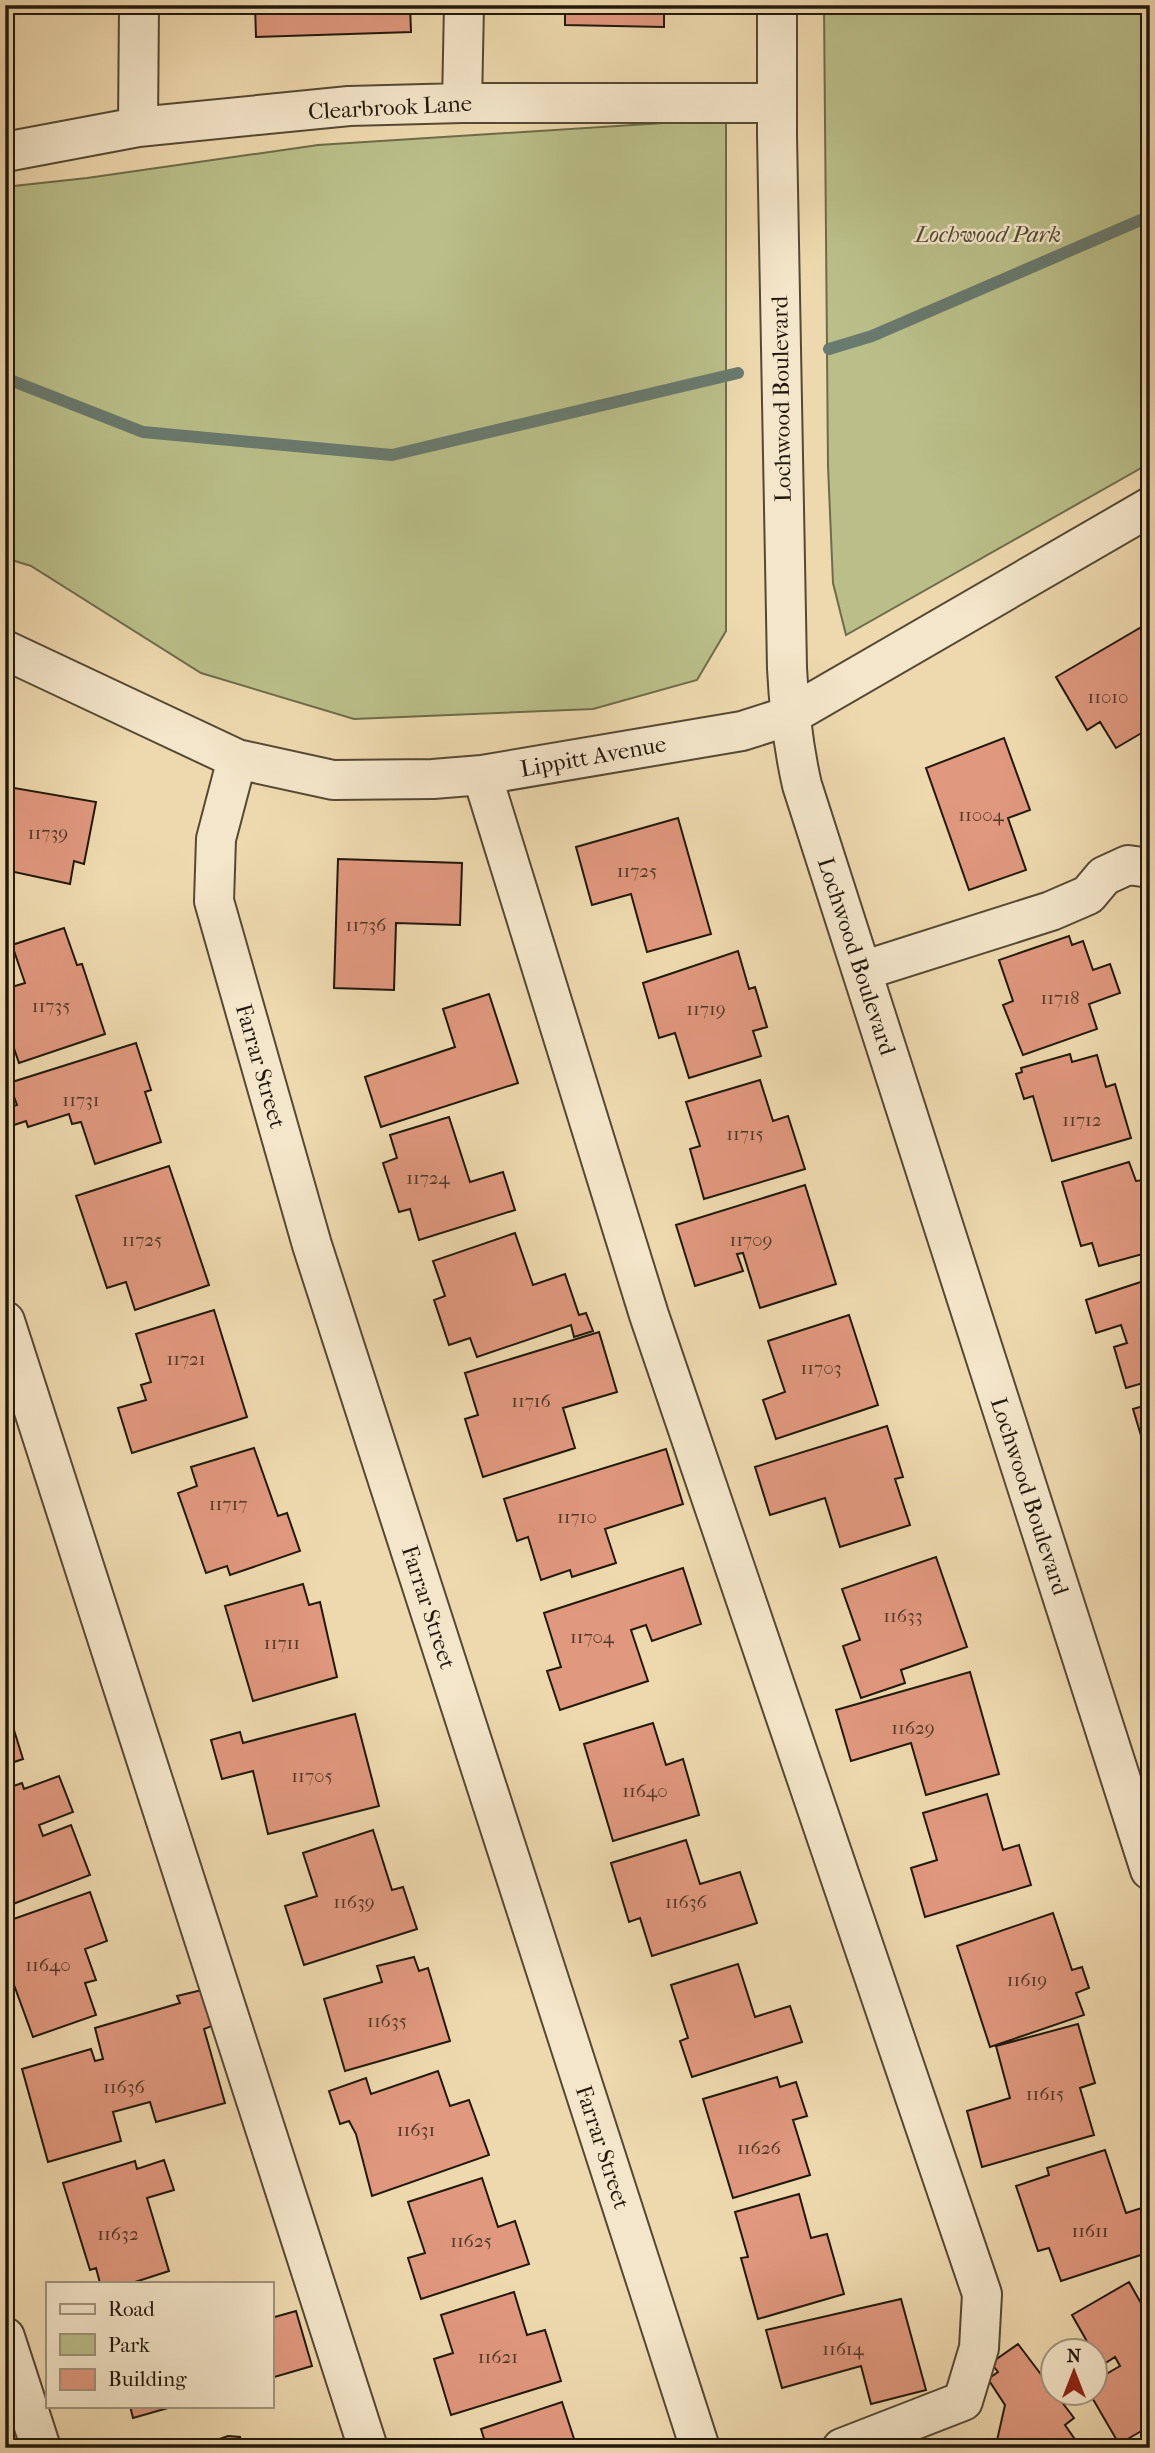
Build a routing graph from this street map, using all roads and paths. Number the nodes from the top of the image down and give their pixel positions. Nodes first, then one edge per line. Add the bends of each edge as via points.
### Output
1 (139, 5) edge
2 (464, 5) edge
3 (777, 5) edge
4 (462, 103) junction
5 (777, 103) junction
6 (138, 127) junction
7 (5, 152) edge
8 (1150, 507) edge
9 (5, 650) edge
10 (789, 716) junction
11 (237, 759) junction
12 (482, 775) junction
13 (1150, 868) edge
14 (862, 971) junction
15 (5, 1321) edge
16 (1150, 1870) edge
17 (5, 2337) edge
18 (41, 2448) edge
19 (368, 2448) edge
20 (700, 2448) edge
21 (842, 2448) edge

1 - 6 street
2 - 4 street
3 - 5 street, Lochwood Boulevard
4 - 5 street, Clearbrook Lane
4 - 6 street, Clearbrook Lane via 349,106
5 - 10 street, Lochwood Boulevard
6 - 7 street, Clearbrook Lane
8 - 10 street, Lippitt Avenue
9 - 11 street, Lippitt Avenue
10 - 12 street, Lippitt Avenue via 742,731
10 - 14 street, Lochwood Boulevard via 802,785
11 - 12 street, Lippitt Avenue via 333,780
11 - 20 street, Farrar Street via 216,839 214,901 312,1245
12 - 21 street via 649,1315 982,2294 979,2348 963,2401
13 - 14 street via 1128,865 1104,876 1088,895 1051,911
14 - 16 street, Lochwood Boulevard
15 - 19 street
17 - 18 street

